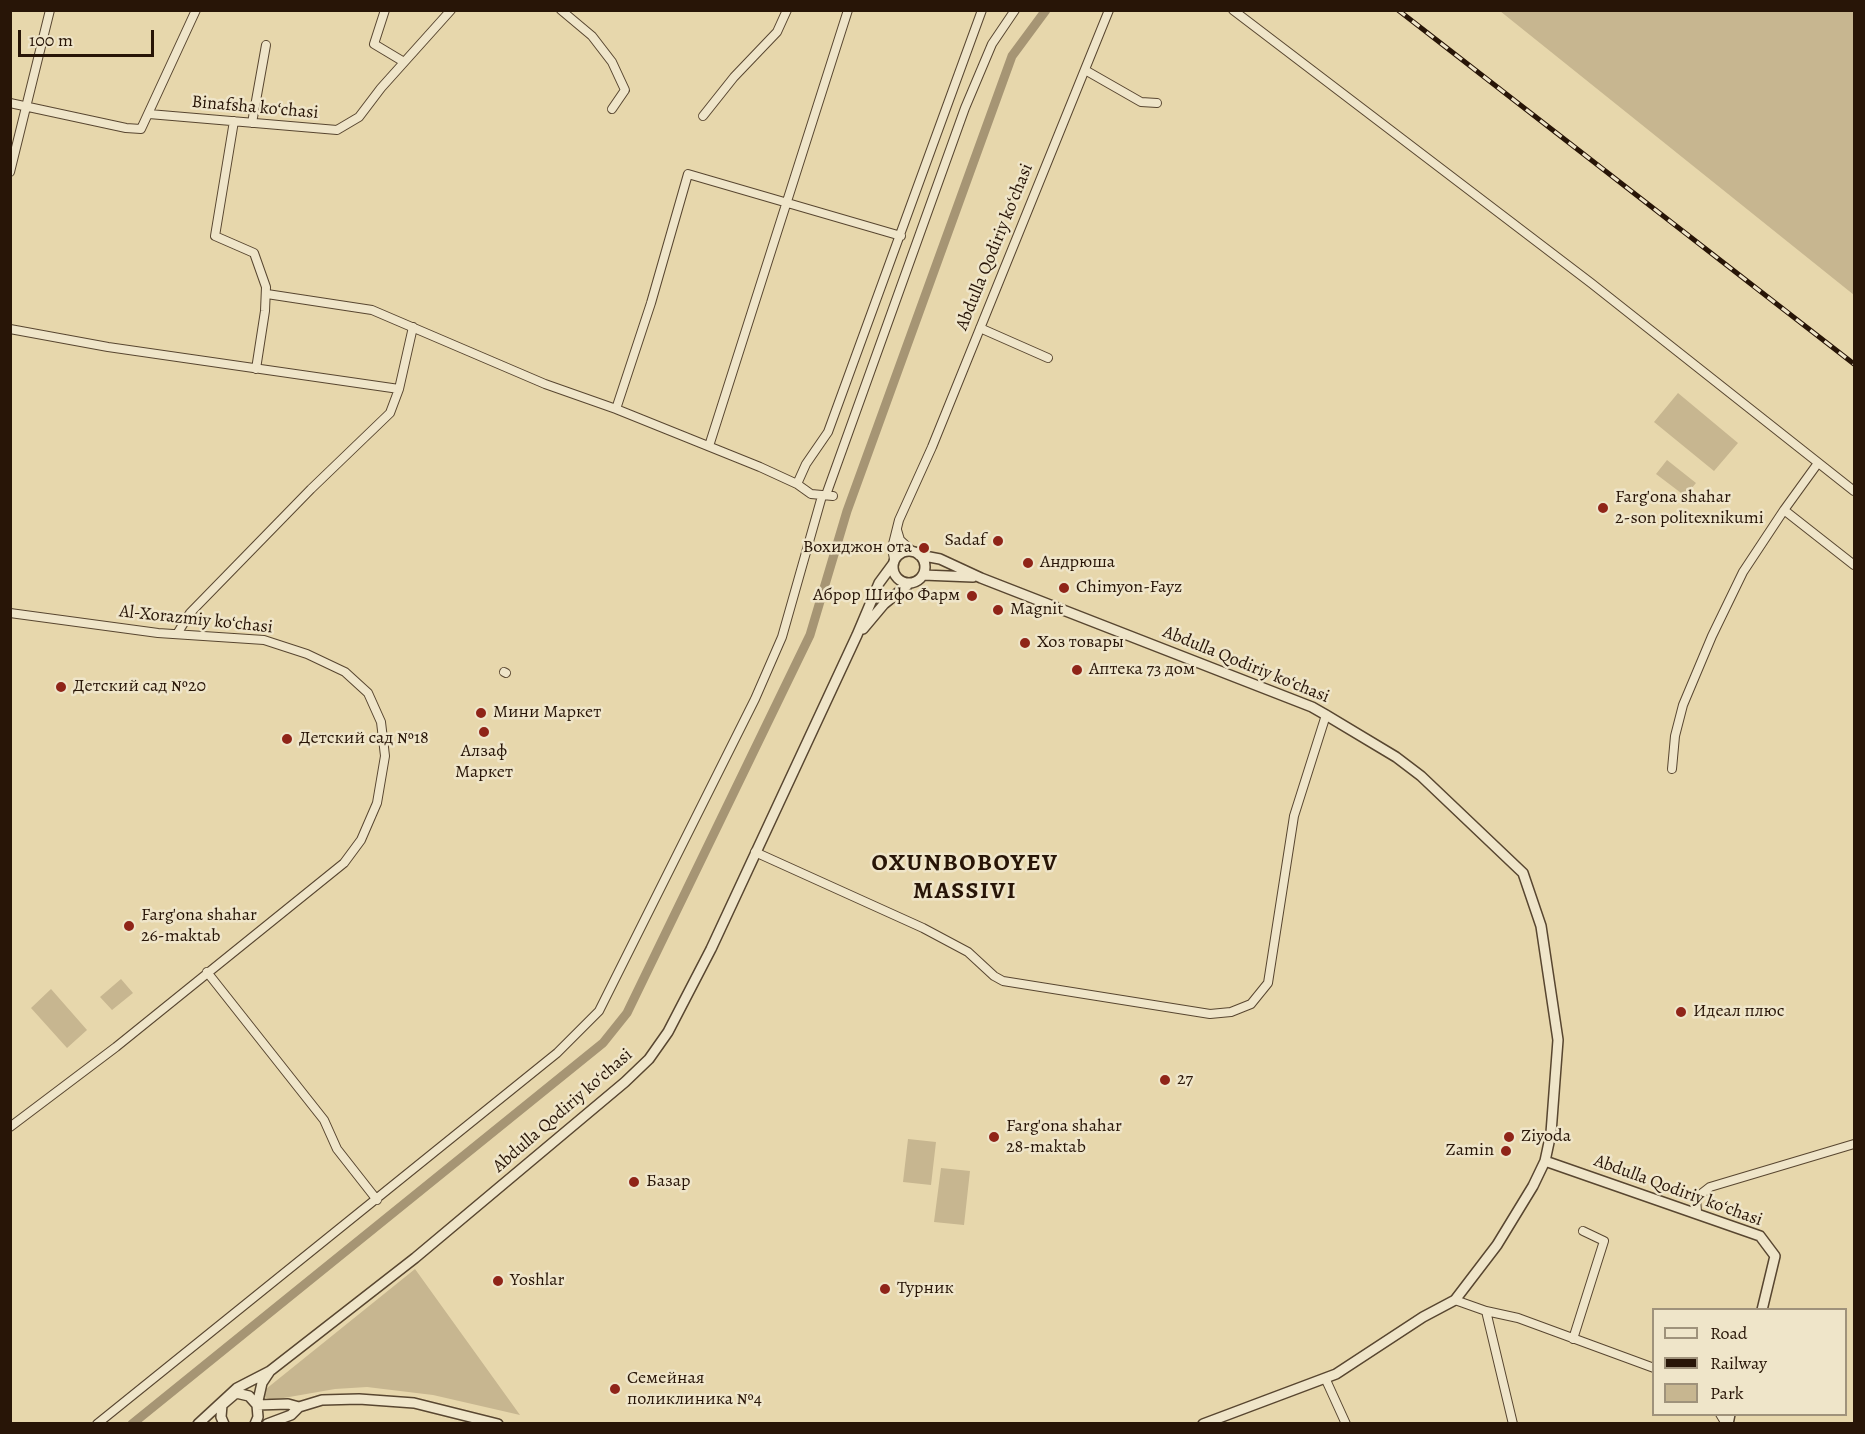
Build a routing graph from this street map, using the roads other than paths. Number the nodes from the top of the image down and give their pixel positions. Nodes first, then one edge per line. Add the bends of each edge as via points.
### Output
1 (50, 10) edge
2 (196, 10) edge
3 (385, 10) edge
4 (451, 10) edge
5 (561, 10) edge
6 (787, 10) edge
7 (848, 10) edge
8 (982, 10) edge
9 (1015, 10) edge
10 (1109, 10) edge
11 (1233, 10) edge
12 (266, 45) dead end
13 (404, 62) junction
14 (1084, 70) junction
15 (10, 103) edge
16 (1157, 103) dead end
17 (27, 107) junction
18 (612, 109) dead end
19 (149, 114) junction
20 (703, 116) dead end
21 (234, 121) junction
22 (252, 123) junction
23 (10, 172) edge
24 (788, 201) junction
25 (901, 236) junction
26 (267, 294) junction
27 (413, 327) junction
28 (980, 328) junction
29 (10, 329) edge
30 (1048, 358) dead end
31 (256, 369) junction
32 (399, 389) junction
33 (616, 409) junction
34 (710, 446) junction
35 (1818, 463) junction
36 (797, 484) junction
37 (1854, 491) edge
38 (827, 496) junction
39 (1784, 510) junction
40 (896, 529) junction
41 (916, 553) junction
42 (893, 561) junction
43 (1854, 566) edge
44 (923, 575) junction
45 (979, 577) junction
46 (910, 583) junction
47 (10, 613) edge
48 (177, 634) junction
49 (857, 635) junction
50 (1326, 715) junction
51 (1672, 769) dead end
52 (755, 852) junction
53 (207, 972) junction
54 (10, 1127) edge
55 (1854, 1144) edge
56 (1545, 1161) junction
57 (377, 1200) junction
58 (1697, 1212) junction
59 (1583, 1231) dead end
60 (1455, 1300) junction
61 (1763, 1308) edge
62 (1486, 1311) junction
63 (1573, 1339) junction
64 (1652, 1368) edge
65 (270, 1371) junction
66 (1326, 1380) junction
67 (225, 1400) junction
68 (257, 1405) junction
69 (299, 1407) junction
70 (97, 1424) edge
71 (198, 1424) edge
72 (224, 1424) edge
73 (255, 1424) edge
74 (267, 1424) edge
75 (498, 1424) edge
76 (1203, 1424) edge
77 (1346, 1424) edge
78 (1513, 1424) edge

1 - 17 street
2 - 19 street
3 - 13 street via 374,44
4 - 13 street, Binafsha koʻchasi
5 - 18 street via 592,36 612,62 625,90
6 - 20 street via 777,32
7 - 24 street
8 - 25 street
9 - 38 street via 992,44 965,108
10 - 14 street, Abdulla Qodiriy koʻchasi
11 - 35 street
12 - 22 street
13 - 22 street, Binafsha koʻchasi via 359,117 337,130
14 - 16 street via 1141,102
14 - 28 street, Abdulla Qodiriy koʻchasi
15 - 17 street
17 - 19 street via 137,130 144,126
17 - 23 street
19 - 21 street, Binafsha koʻchasi
21 - 22 street, Binafsha koʻchasi
21 - 26 street via 215,236 254,252
24 - 25 street
24 - 33 street via 688,174
24 - 34 street
25 - 36 street via 828,432
26 - 27 street via 372,310
26 - 31 street
27 - 32 street
27 - 33 street via 544,384
28 - 30 street
28 - 40 street, Abdulla Qodiriy koʻchasi
29 - 31 street
31 - 32 street
32 - 48 street via 390,413 190,613
33 - 34 street
34 - 36 street
35 - 37 street
35 - 39 street
36 - 38 street via 811,494
38 - 57 street via 782,637 759,689 599,1011 556,1053
39 - 43 street
39 - 51 street via 1743,572 1695,675 1675,736
40 - 41 street via 900,540
40 - 42 street, Abdulla Qodiriy koʻchasi
41 - 42 street via 902,552
41 - 44 street via 925,565
41 - 45 street, Abdulla Qodiriy koʻchasi
42 - 46 street via 897,578
42 - 49 street, Abdulla Qodiriy koʻchasi
44 - 45 street, Abdulla Qodiriy koʻchasi
44 - 46 street, Abdulla Qodiriy koʻchasi
45 - 50 street, Abdulla Qodiriy koʻchasi
46 - 49 street, Abdulla Qodiriy koʻchasi via 884,604
47 - 48 street, Al-Xorazmiy koʻchasi
48 - 53 street, Al-Xorazmiy koʻchasi via 276,642 345,672 368,693 376,707 385,756 379,795 355,852
49 - 52 street, Abdulla Qodiriy koʻchasi
50 - 52 street via 1293,821 1268,983 1251,1004 1231,1012 1210,1014 1003,981 968,952 923,928
50 - 56 street, Abdulla Qodiriy koʻchasi via 1421,776 1523,873 1541,926 1558,1040
52 - 65 street, Abdulla Qodiriy koʻchasi via 697,976 649,1059 423,1251
53 - 54 street, Al-Xorazmiy koʻchasi
53 - 57 street via 324,1120 337,1149
55 - 58 street via 1710,1187 1696,1198
56 - 58 street, Abdulla Qodiriy koʻchasi
56 - 60 street, Abdulla Qodiriy koʻchasi via 1514,1219
57 - 70 street
58 - 61 street, Abdulla Qodiriy koʻchasi via 1722,1226 1760,1236 1772,1249 1774,1267
59 - 63 street via 1604,1241
60 - 62 street
60 - 66 street, Abdulla Qodiriy koʻchasi
62 - 63 street via 1518,1318
62 - 78 street
63 - 64 street
65 - 67 street, Abdulla Qodiriy koʻchasi via 237,1388
65 - 68 street, Abdulla Qodiriy koʻchasi via 262,1383
66 - 76 street, Abdulla Qodiriy koʻchasi
66 - 77 street
67 - 68 street via 236,1393 243,1394
67 - 71 street, Abdulla Qodiriy koʻchasi
67 - 72 street via 220,1411
68 - 69 street
68 - 73 street, Abdulla Qodiriy koʻchasi
69 - 74 street via 291,1415
69 - 75 street via 322,1400 398,1400

